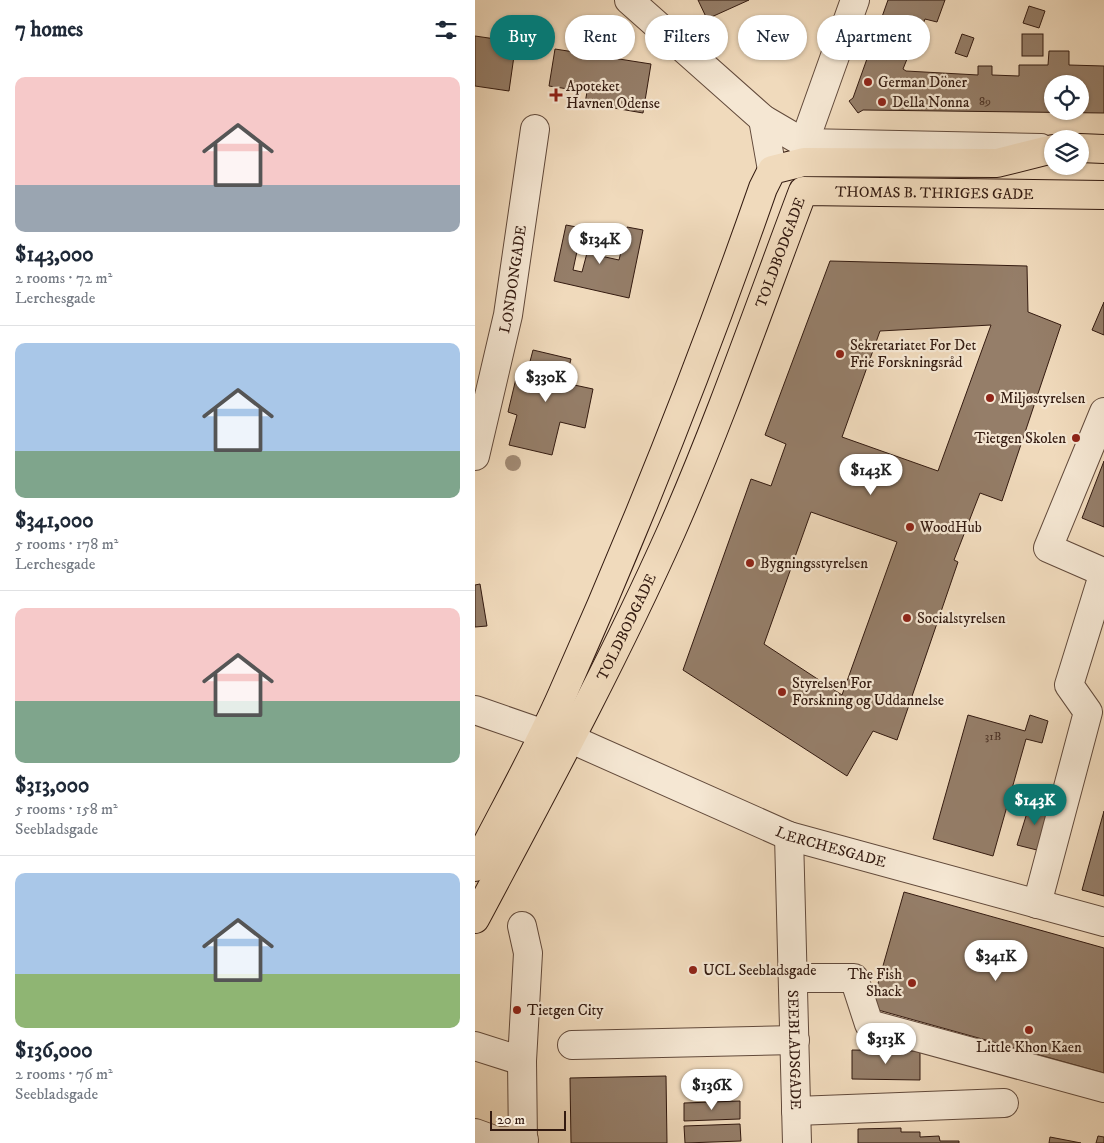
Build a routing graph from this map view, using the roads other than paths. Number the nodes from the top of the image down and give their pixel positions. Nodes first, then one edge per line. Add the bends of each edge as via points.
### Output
1 (629, 0) edge
2 (855, 0) edge
3 (763, 119) junction
4 (535, 129) dead end
5 (1089, 148) edge
6 (1104, 149) edge
7 (1044, 151) edge
8 (804, 153) junction
9 (772, 170) junction
10 (803, 191) junction
11 (1104, 195) edge
12 (1104, 412) edge
13 (475, 456) edge
14 (1104, 572) edge
15 (475, 710) edge
16 (543, 734) junction
17 (571, 739) junction
18 (789, 836) junction
19 (475, 868) edge
20 (1037, 904) junction
21 (475, 919) edge
22 (1104, 922) edge
23 (523, 926) dead end
24 (793, 978) junction
25 (795, 1040) junction
26 (572, 1045) dead end
27 (475, 1046) edge
28 (522, 1061) junction
29 (1104, 1088) edge
30 (1004, 1103) dead end
31 (796, 1111) junction
32 (475, 1133) edge
33 (524, 1142) edge
34 (797, 1143) edge

1 - 3 street
2 - 8 street, TOLDBODGADE
3 - 8 street
3 - 9 street
4 - 13 street, LONDONGADE via 507,315
5 - 6 main road
7 - 8 main road via 997,163
8 - 9 main road
8 - 10 street, TOLDBODGADE
9 - 10 street
9 - 16 main road, TOLDBODGADE via 640,514
10 - 11 main road, THOMAS B. THRIGES GADE
10 - 17 main road, TOLDBODGADE via 671,531
12 - 14 street via 1048,548
14 - 20 street via 1069,685 1088,712
15 - 16 street
16 - 17 main road
16 - 19 main road, TOLDBODGADE
17 - 18 street, LERCHESGADE
17 - 21 main road, TOLDBODGADE
18 - 20 street, LERCHESGADE
18 - 24 street, SEEBLADSGADE
20 - 22 street, LERCHESGADE
23 - 28 street via 529,953
24 - 25 street, SEEBLADSGADE
24 - 29 street via 854,978 869,1024
25 - 26 street
25 - 31 street, SEEBLADSGADE
27 - 28 street
28 - 33 street
30 - 31 street
31 - 34 street, SEEBLADSGADE
32 - 33 street via 497,1141

